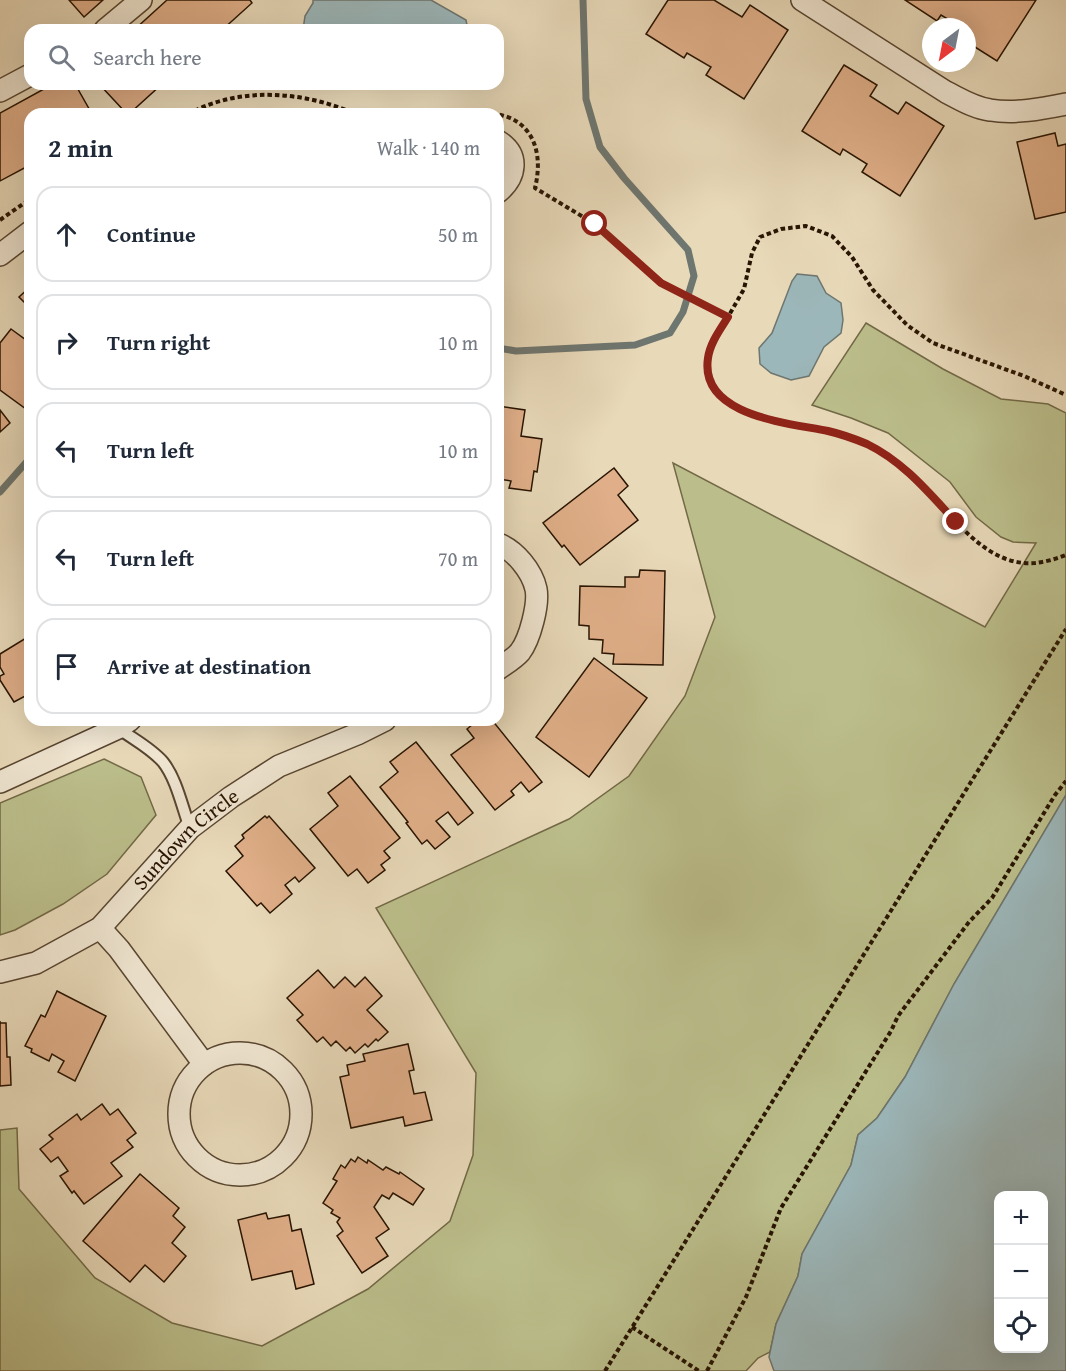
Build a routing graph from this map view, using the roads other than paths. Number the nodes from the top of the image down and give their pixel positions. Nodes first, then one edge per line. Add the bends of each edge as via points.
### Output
1 (141, 0) edge
2 (802, 0) edge
3 (112, 24) edge
4 (24, 78) edge
5 (0, 90) edge
6 (1066, 104) edge
7 (504, 146) edge
8 (504, 186) edge
9 (24, 237) edge
10 (0, 255) edge
11 (504, 546) edge
12 (504, 665) edge
13 (120, 726) edge
14 (126, 726) edge
15 (373, 726) edge
16 (0, 782) edge
17 (190, 828) junction
18 (100, 928) junction
19 (0, 972) edge
20 (204, 1064) junction

1 - 3 street
2 - 6 street via 970,104 1011,111
4 - 5 street
7 - 8 street via 514,164
9 - 10 street
11 - 12 street via 533,578 537,592 531,628 520,653
13 - 16 street
14 - 17 lane via 164,763
15 - 17 street, Sundown Circle via 279,766
17 - 18 street, Sundown Circle
18 - 19 street, Sundown Circle via 36,963
18 - 20 street
20 - 20 street via 182,1092 178,1111 187,1146 199,1161 227,1174 240,1176 271,1167 283,1158 298,1133 301,1115 292,1082 281,1068 250,1053 218,1056

